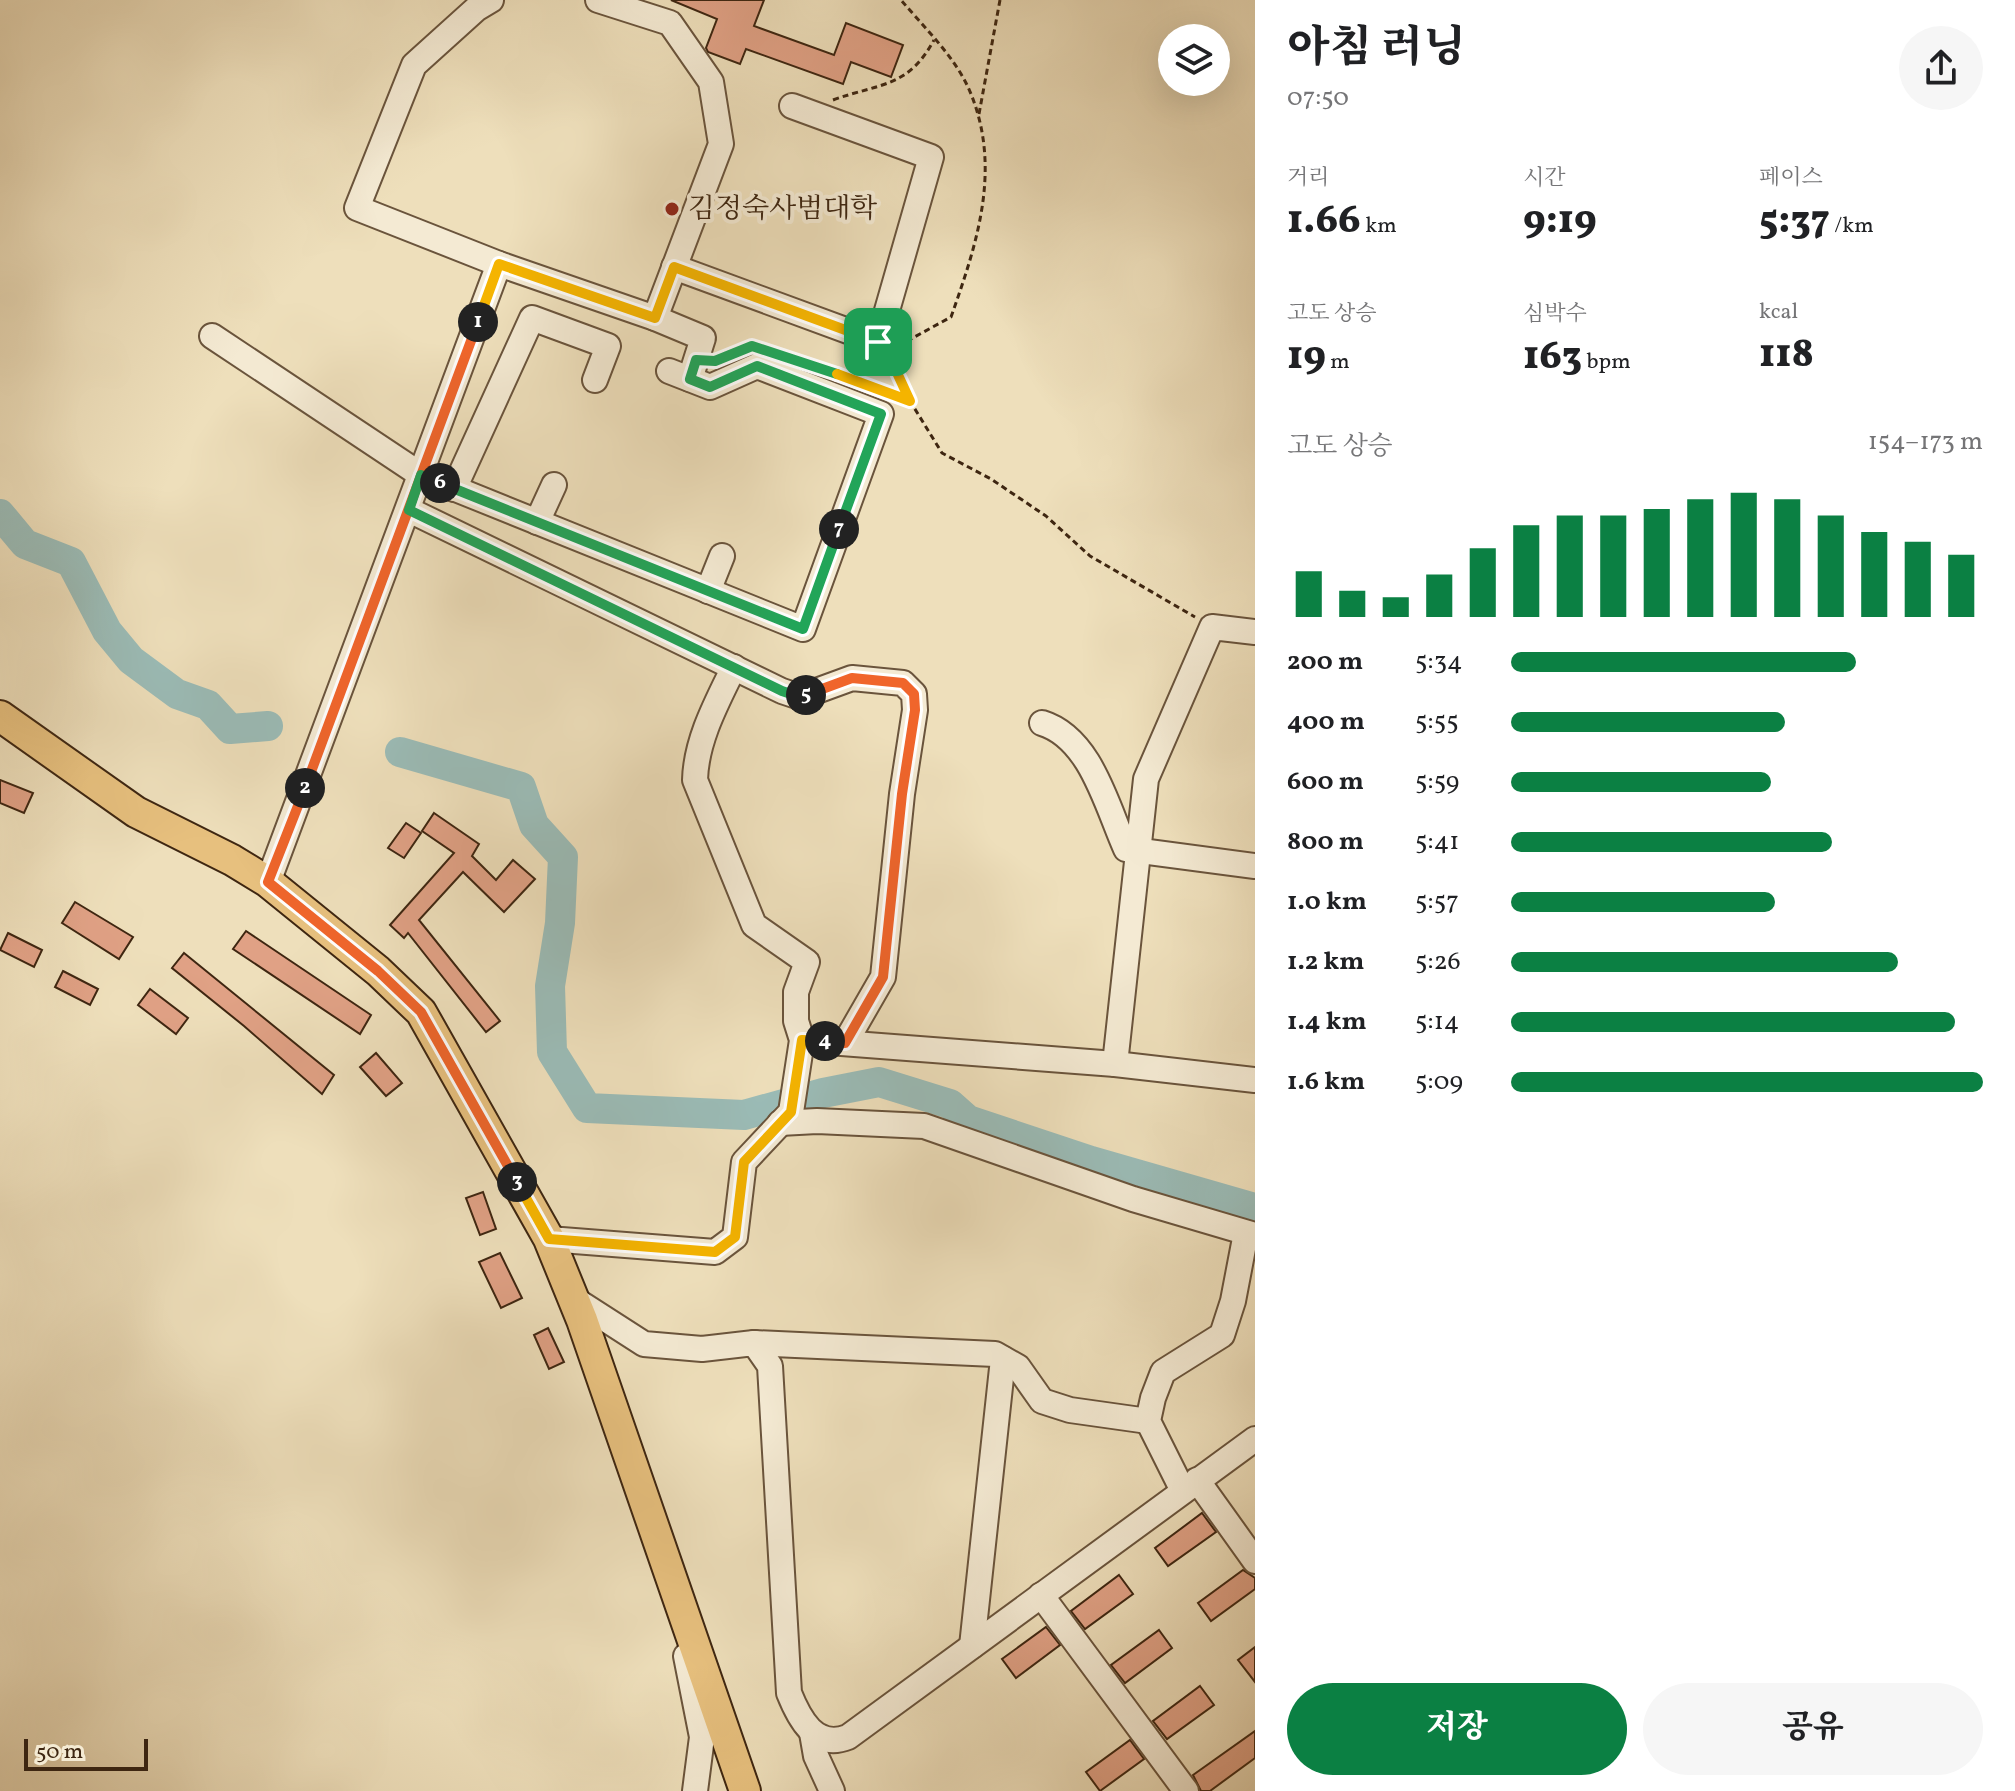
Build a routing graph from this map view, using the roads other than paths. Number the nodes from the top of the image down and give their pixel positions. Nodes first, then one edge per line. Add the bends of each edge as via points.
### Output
1 (598, 0) edge
2 (478, 3) edge
3 (800, 109) road end
4 (499, 264) junction
5 (674, 267) junction
6 (655, 318) junction
7 (212, 336) dead end
8 (595, 380) dead end
9 (421, 475) junction
10 (554, 485) dead end
11 (454, 489) junction
12 (409, 510) junction
13 (537, 522) junction
14 (722, 556) dead end
15 (708, 591) junction
16 (1255, 632) edge
17 (734, 667) junction
18 (0, 717) edge
19 (1042, 723) dead end
20 (1138, 851) junction
21 (1255, 866) edge
22 (268, 882) junction
23 (802, 1040) junction
24 (845, 1043) junction
25 (1115, 1064) junction
26 (1255, 1080) edge
27 (785, 1118) junction
28 (1251, 1234) edge
29 (549, 1239) junction
30 (574, 1299) junction
31 (754, 1343) junction
32 (1003, 1359) junction
33 (1148, 1421) junction
34 (1255, 1439) edge
35 (1190, 1485) junction
36 (1255, 1561) edge
37 (665, 1564) junction
38 (1041, 1595) junction
39 (972, 1646) junction
40 (812, 1733) junction
41 (695, 1791) edge
42 (745, 1791) edge
43 (832, 1791) edge
44 (1186, 1791) edge

1 - 5 street via 670,23 711,82 721,144
2 - 4 street via 414,65 357,208
3 - 5 street via 931,157 878,342
4 - 6 street
4 - 9 street
5 - 6 street
6 - 15 street via 703,338 679,375 710,387 757,366 881,414 803,629
7 - 9 street
8 - 11 street via 608,346 532,318
9 - 11 street
9 - 12 street
10 - 13 street
11 - 13 street
12 - 17 street
12 - 22 street
13 - 15 street
14 - 15 street
16 - 20 street via 1212,627 1146,779
17 - 23 street via 696,760 695,780 754,925 807,962 796,992
17 - 24 street via 800,697 852,678 903,683 914,694 883,977
18 - 22 main road via 136,812
19 - 20 street via 1057,727 1074,743 1126,849
20 - 21 street
20 - 25 street
22 - 29 main road via 421,1012
23 - 24 street
23 - 27 street
24 - 25 street
25 - 26 street
27 - 28 street via 924,1126
27 - 29 street via 744,1162 735,1237 715,1252
28 - 33 street via 1222,1335 1163,1372
29 - 30 main road
30 - 31 street via 644,1344 702,1349
30 - 37 main road
31 - 32 street via 995,1354
31 - 40 street via 770,1366 789,1693
32 - 33 street via 1018,1367 1042,1401
32 - 39 street
33 - 35 street
34 - 35 street
35 - 36 street
35 - 38 street
37 - 41 street via 702,1737
37 - 42 main road
38 - 39 street
38 - 44 street
39 - 40 street via 848,1737 838,1741
40 - 43 street

